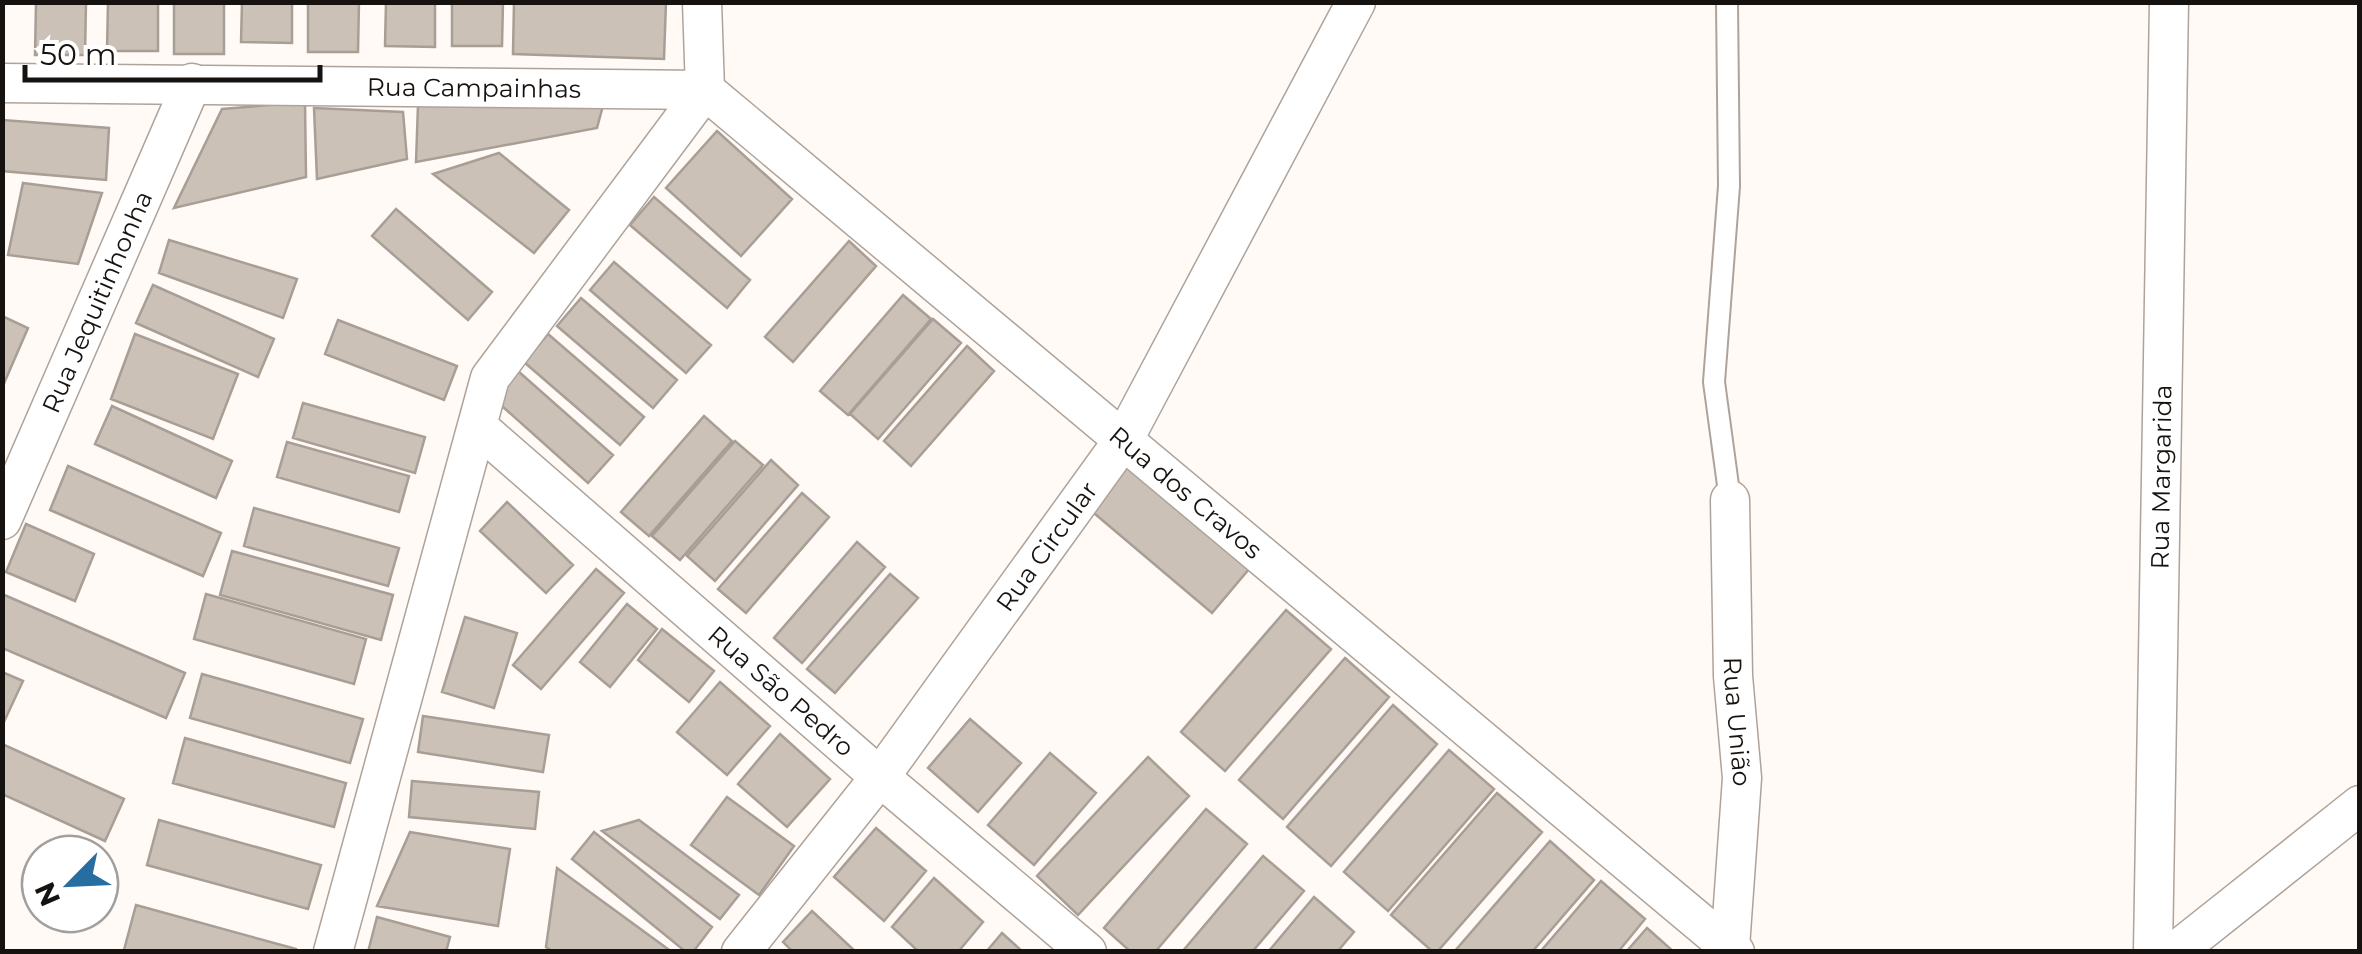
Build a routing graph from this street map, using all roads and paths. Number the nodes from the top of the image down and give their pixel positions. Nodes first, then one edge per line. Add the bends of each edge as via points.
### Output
1 (702, 2) edge
2 (1356, 2) edge
3 (1727, 2) edge
4 (2170, 2) edge
5 (2, 83) edge
6 (192, 83) junction
7 (705, 90) junction
8 (478, 427) junction
9 (1124, 439) junction
10 (1730, 500) joint
11 (2, 520) edge
12 (880, 777) junction
13 (2360, 805) edge
14 (1733, 949) edge
15 (334, 952) edge
16 (742, 952) edge
17 (1086, 952) edge
18 (2153, 952) edge
19 (2175, 952) edge

1 - 7 street
2 - 9 street, Rua Circular
3 - 10 lane via 1729,186 1714,382
4 - 18 street, Rua Margarida
5 - 6 street, Rua Campainhas
6 - 7 street, Rua Campainhas
6 - 11 street, Rua Jequitinhonha
7 - 8 street via 490,378
7 - 9 street, Rua dos Cravos
8 - 12 street, Rua São Pedro
8 - 15 street
9 - 12 street, Rua Circular
9 - 14 street, Rua dos Cravos
10 - 14 street, Rua União via 1742,778
12 - 16 street, Rua Circular
12 - 17 street, Rua São Pedro
13 - 19 street

